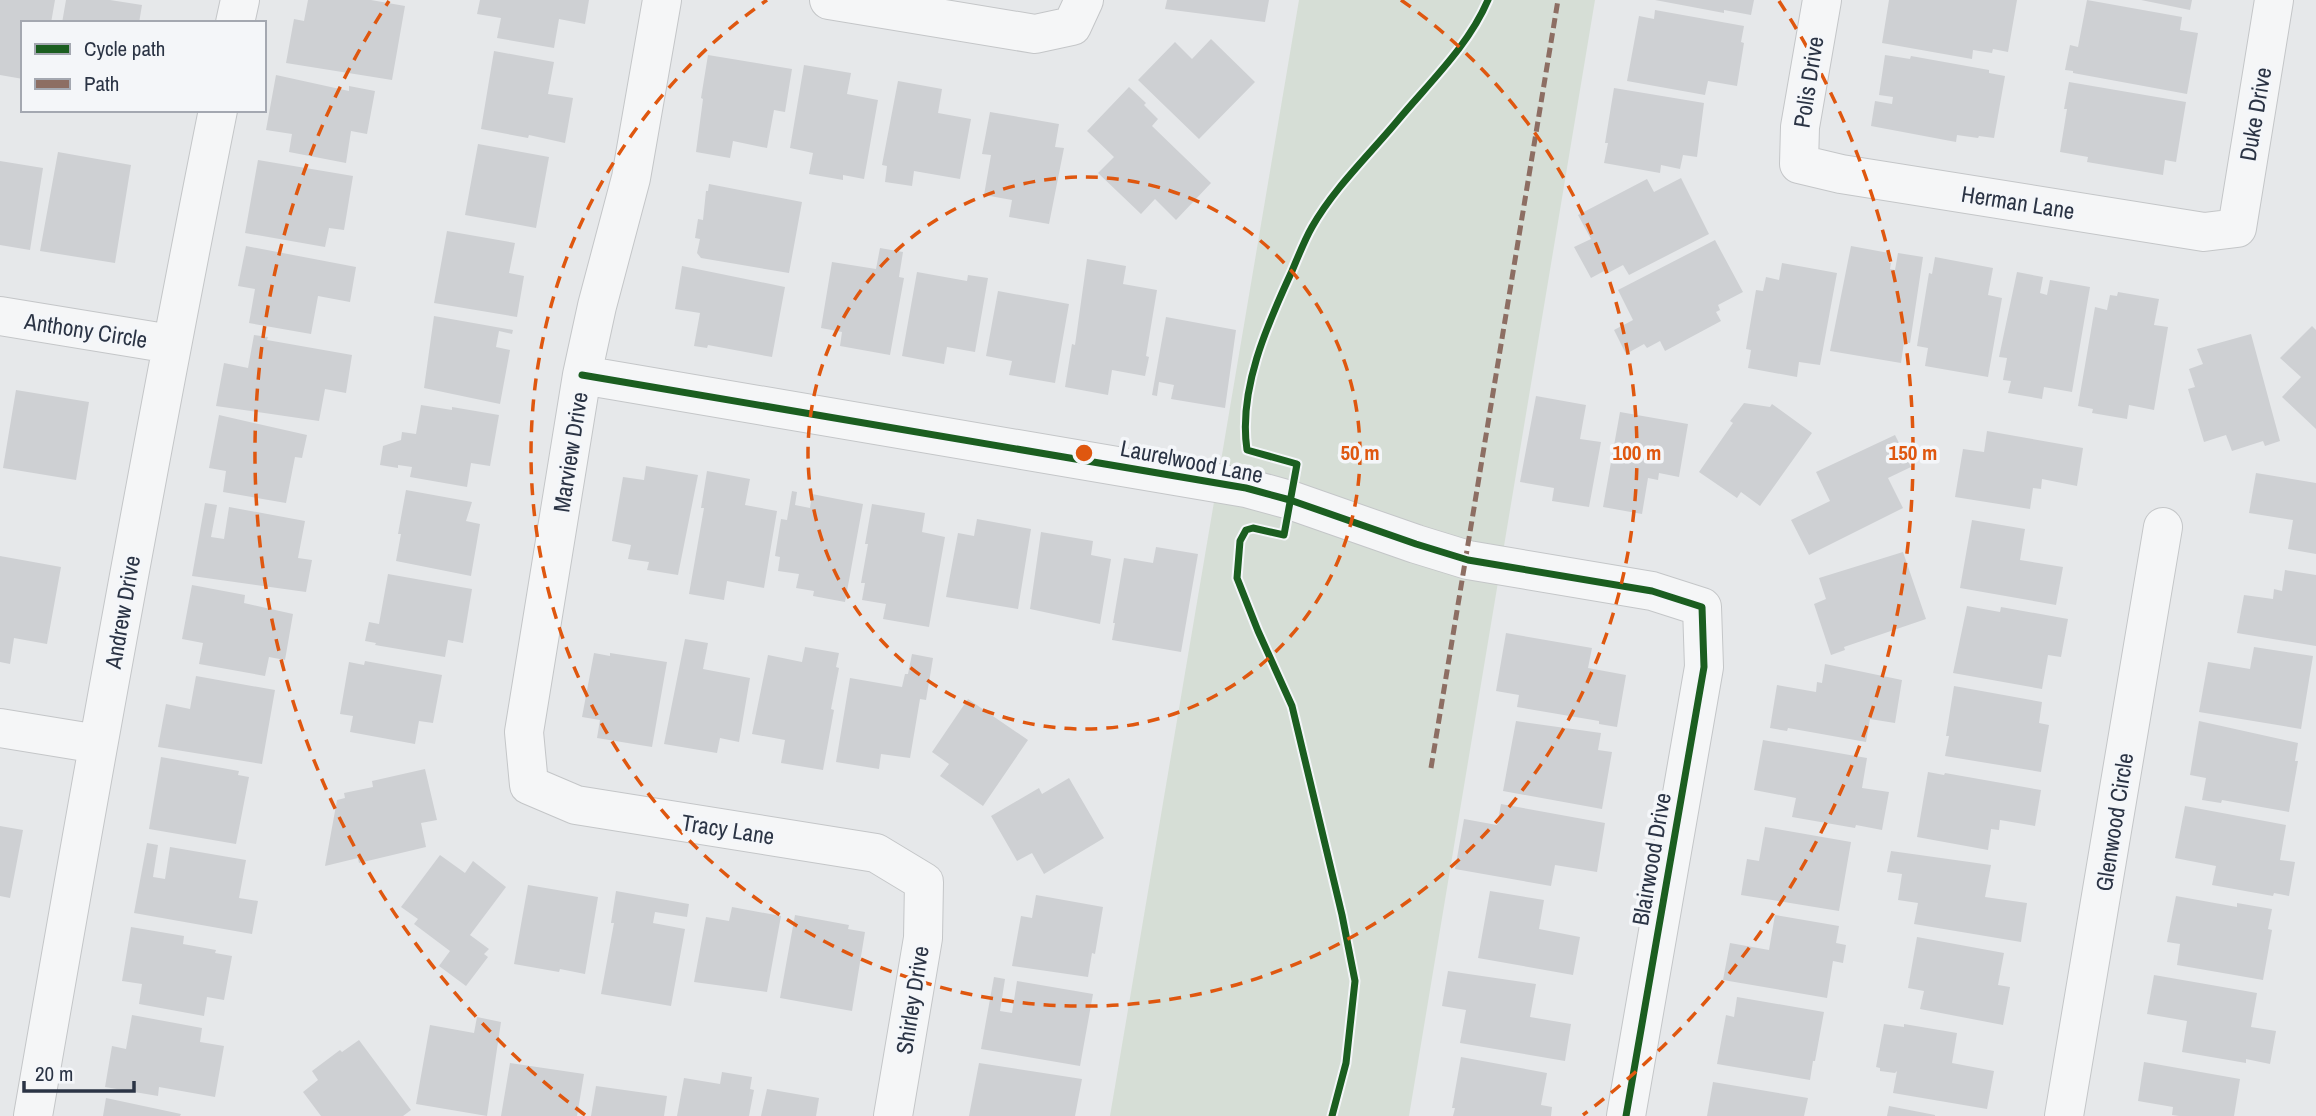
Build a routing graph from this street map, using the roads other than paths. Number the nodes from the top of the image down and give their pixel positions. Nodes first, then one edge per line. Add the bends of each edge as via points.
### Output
1 (240, 0) edge
2 (662, 0) edge
3 (828, 0) edge
4 (1822, 0) edge
5 (2274, 0) edge
6 (1078, 13) edge
7 (235, 21) edge
8 (218, 112) edge
9 (1799, 164) joint
10 (2237, 228) joint
11 (0, 316) edge
12 (171, 344) junction
13 (582, 375) junction
14 (2163, 527) dead end
15 (1702, 607) joint
16 (0, 728) edge
17 (98, 744) junction
18 (529, 785) joint
19 (924, 882) joint
20 (33, 1116) edge
21 (893, 1116) edge
22 (1626, 1116) edge
23 (2064, 1116) edge

1 - 7 street
2 - 13 street, Marview Drive via 631,178
3 - 6 street via 1035,34
4 - 9 street, Polis Drive via 1800,127
5 - 10 street, Duke Drive
8 - 12 street, Andrew Drive
9 - 10 street, Herman Lane via 2204,232
11 - 12 street, Anthony Circle
12 - 17 street, Andrew Drive
13 - 15 street, Laurelwood Lane via 1245,488 1468,560 1652,591
13 - 18 street, Marview Drive via 524,732
14 - 23 street, Glenwood Circle
15 - 22 street, Blairwood Drive via 1704,667
16 - 17 street
17 - 20 street, Andrew Drive
18 - 19 street, Tracy Lane via 576,805 876,853
19 - 21 street, Shirley Drive via 923,938

